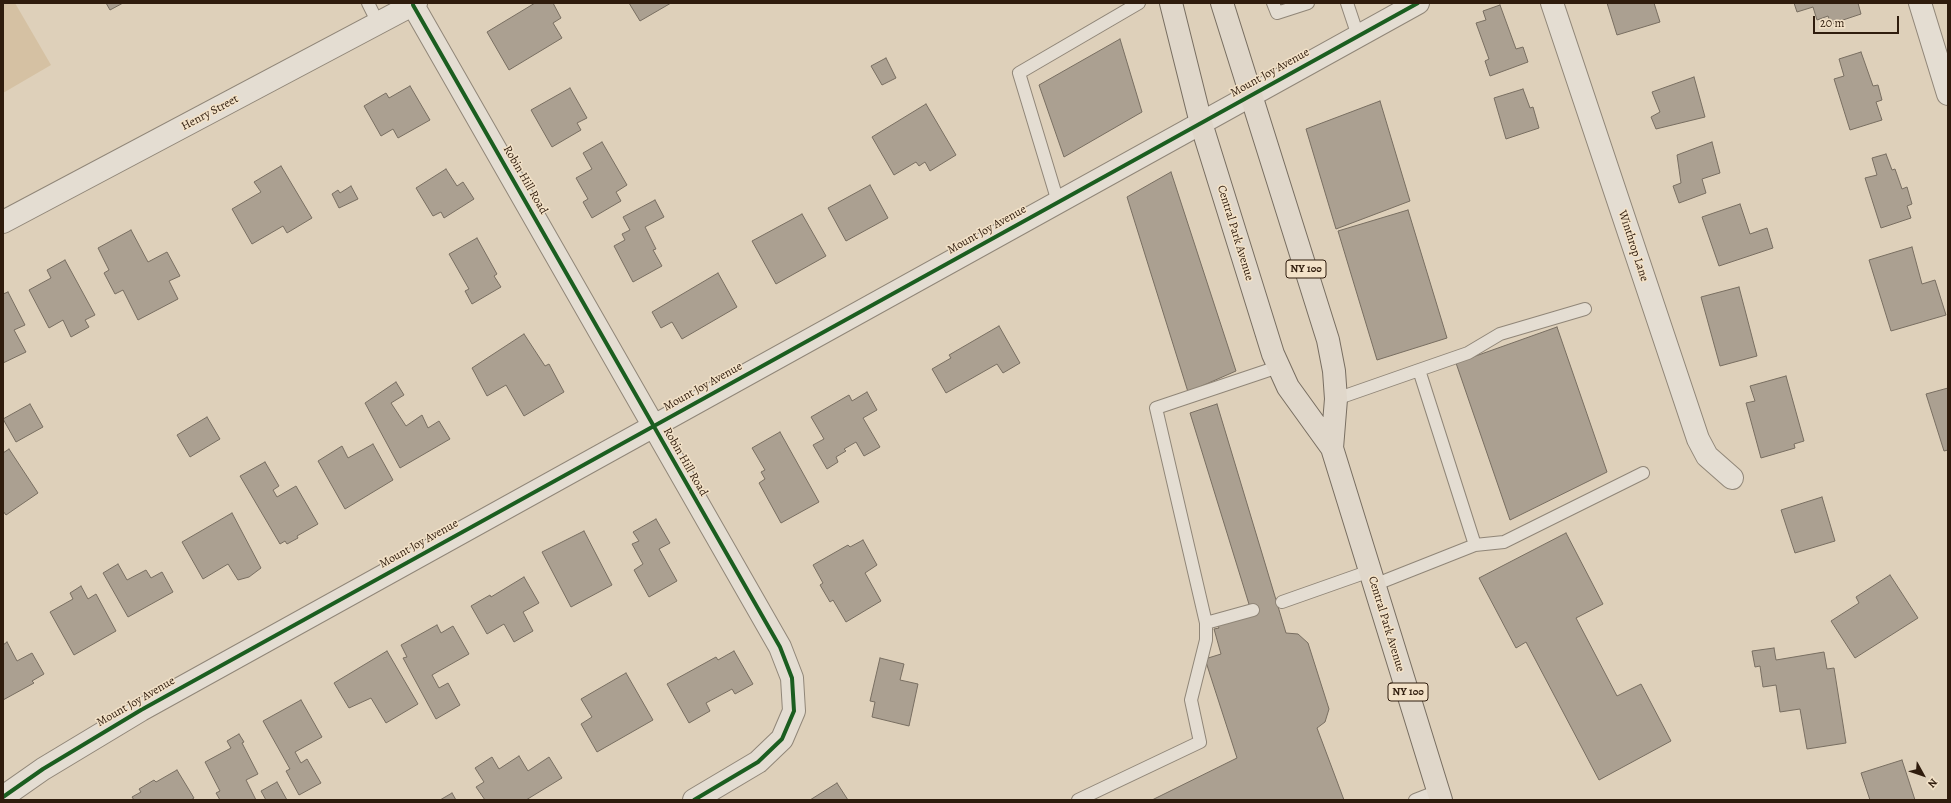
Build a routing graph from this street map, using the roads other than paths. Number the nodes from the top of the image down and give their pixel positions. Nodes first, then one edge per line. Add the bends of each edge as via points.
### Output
1 (368, 3) edge
2 (1139, 3) edge
3 (1171, 3) edge
4 (1222, 3) edge
5 (1273, 3) edge
6 (1308, 3) edge
7 (1347, 3) edge
8 (1418, 3) edge
9 (1552, 3) edge
10 (1920, 3) edge
11 (415, 4) edge
12 (378, 23) junction
13 (1358, 36) junction
14 (1948, 94) edge
15 (1251, 95) junction
16 (1201, 123) junction
17 (1058, 202) junction
18 (3, 222) edge
19 (1585, 309) dead end
20 (1278, 367) junction
21 (1419, 370) junction
22 (1336, 399) junction
23 (653, 426) junction
24 (1332, 448) junction
25 (1643, 473) dead end
26 (1732, 478) dead end
27 (1475, 546) junction
28 (1372, 578) junction
29 (1282, 602) dead end
30 (1253, 610) dead end
31 (1206, 623) junction
32 (1440, 795) edge
33 (3, 797) edge
34 (694, 800) edge
35 (1078, 800) edge
36 (1415, 800) edge

1 - 12 lane
2 - 17 lane via 1019,73
3 - 16 main road, Central Park Avenue / NY 100
4 - 15 main road, Central Park Avenue / NY 100
5 - 6 lane via 1277,13
7 - 13 lane
8 - 13 street, Mount Joy Avenue
9 - 26 street, Winthrop Lane via 1698,440 1707,456
10 - 14 street
11 - 12 street, Henry Street
11 - 23 street, Robin Hill Road
12 - 18 street, Henry Street
13 - 15 street, Mount Joy Avenue
15 - 16 street, Mount Joy Avenue
15 - 22 main road, Central Park Avenue / NY 100 via 1328,340
16 - 17 street, Mount Joy Avenue
16 - 20 main road, Central Park Avenue / NY 100
17 - 23 street, Mount Joy Avenue
19 - 21 lane via 1500,334 1468,353
20 - 24 main road, Central Park Avenue / NY 100 via 1288,387
20 - 31 lane via 1156,408
21 - 22 lane
21 - 27 lane
22 - 24 main road, Central Park Avenue / NY 100
23 - 33 street, Mount Joy Avenue via 141,710 43,769
23 - 34 street, Robin Hill Road via 780,647 792,678 794,711 782,738 758,762
24 - 28 main road, Central Park Avenue / NY 100
25 - 27 lane via 1504,542
27 - 28 lane
28 - 29 lane
28 - 32 main road, Central Park Avenue / NY 100
30 - 31 lane
31 - 35 lane via 1206,640 1191,700 1200,742
32 - 36 lane

